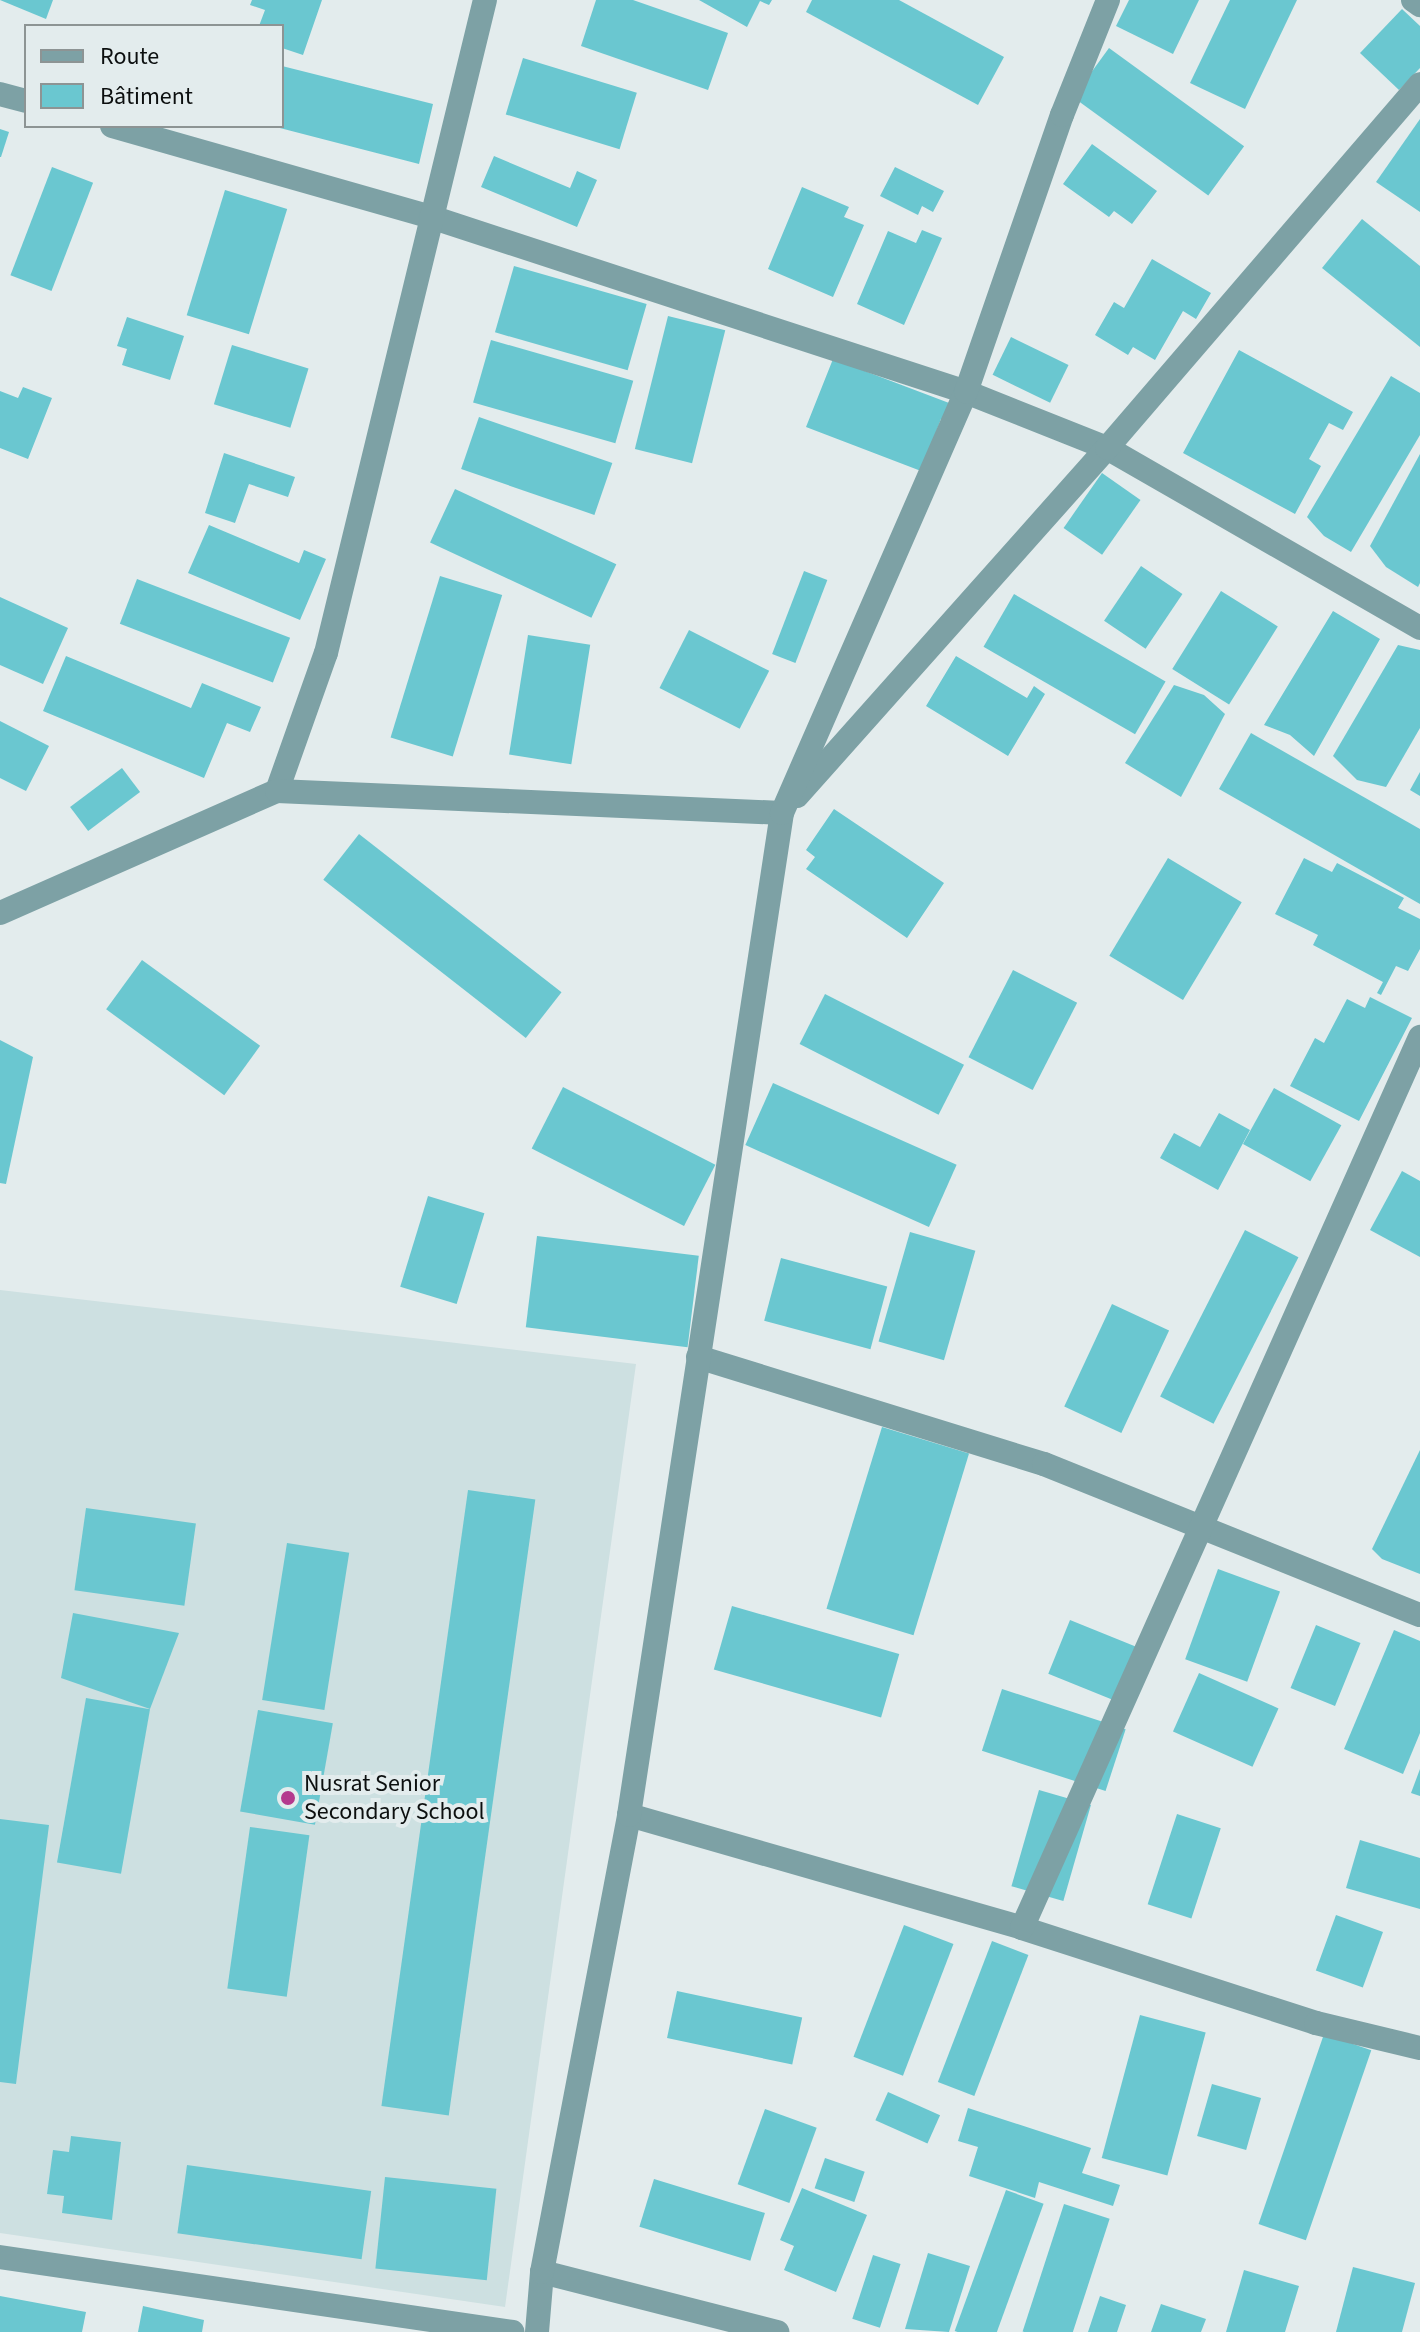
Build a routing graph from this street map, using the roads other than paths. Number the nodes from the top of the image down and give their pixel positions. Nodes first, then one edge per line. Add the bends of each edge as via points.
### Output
1 (485, 0) edge
2 (1108, 0) edge
3 (1413, 0) edge
4 (1420, 5) edge
5 (1420, 84) edge
6 (0, 94) edge
7 (24, 100) edge
8 (119, 128) edge
9 (431, 217) junction
10 (966, 392) junction
11 (1107, 448) junction
12 (1420, 628) edge
13 (277, 791) junction
14 (782, 813) junction
15 (0, 913) edge
16 (1420, 1037) edge
17 (698, 1357) junction
18 (1203, 1527) junction
19 (1420, 1615) edge
20 (629, 1815) junction
21 (1022, 1928) junction
22 (1420, 2048) edge
23 (0, 2257) edge
24 (542, 2272) junction
25 (513, 2332) edge
26 (537, 2332) edge
27 (777, 2332) edge

1 - 9 street
2 - 10 street via 1062,115
3 - 4 street
5 - 11 street
6 - 7 street
8 - 9 street
9 - 10 street
9 - 13 street via 326,653
10 - 11 street
10 - 14 street
11 - 12 street
11 - 14 street
13 - 14 street
13 - 15 street
14 - 17 street
16 - 18 street
17 - 18 street via 1044,1464
17 - 20 street
18 - 19 street
18 - 21 street
20 - 21 street
20 - 24 street
21 - 22 street via 1316,2023
23 - 25 street
24 - 26 street
24 - 27 street

